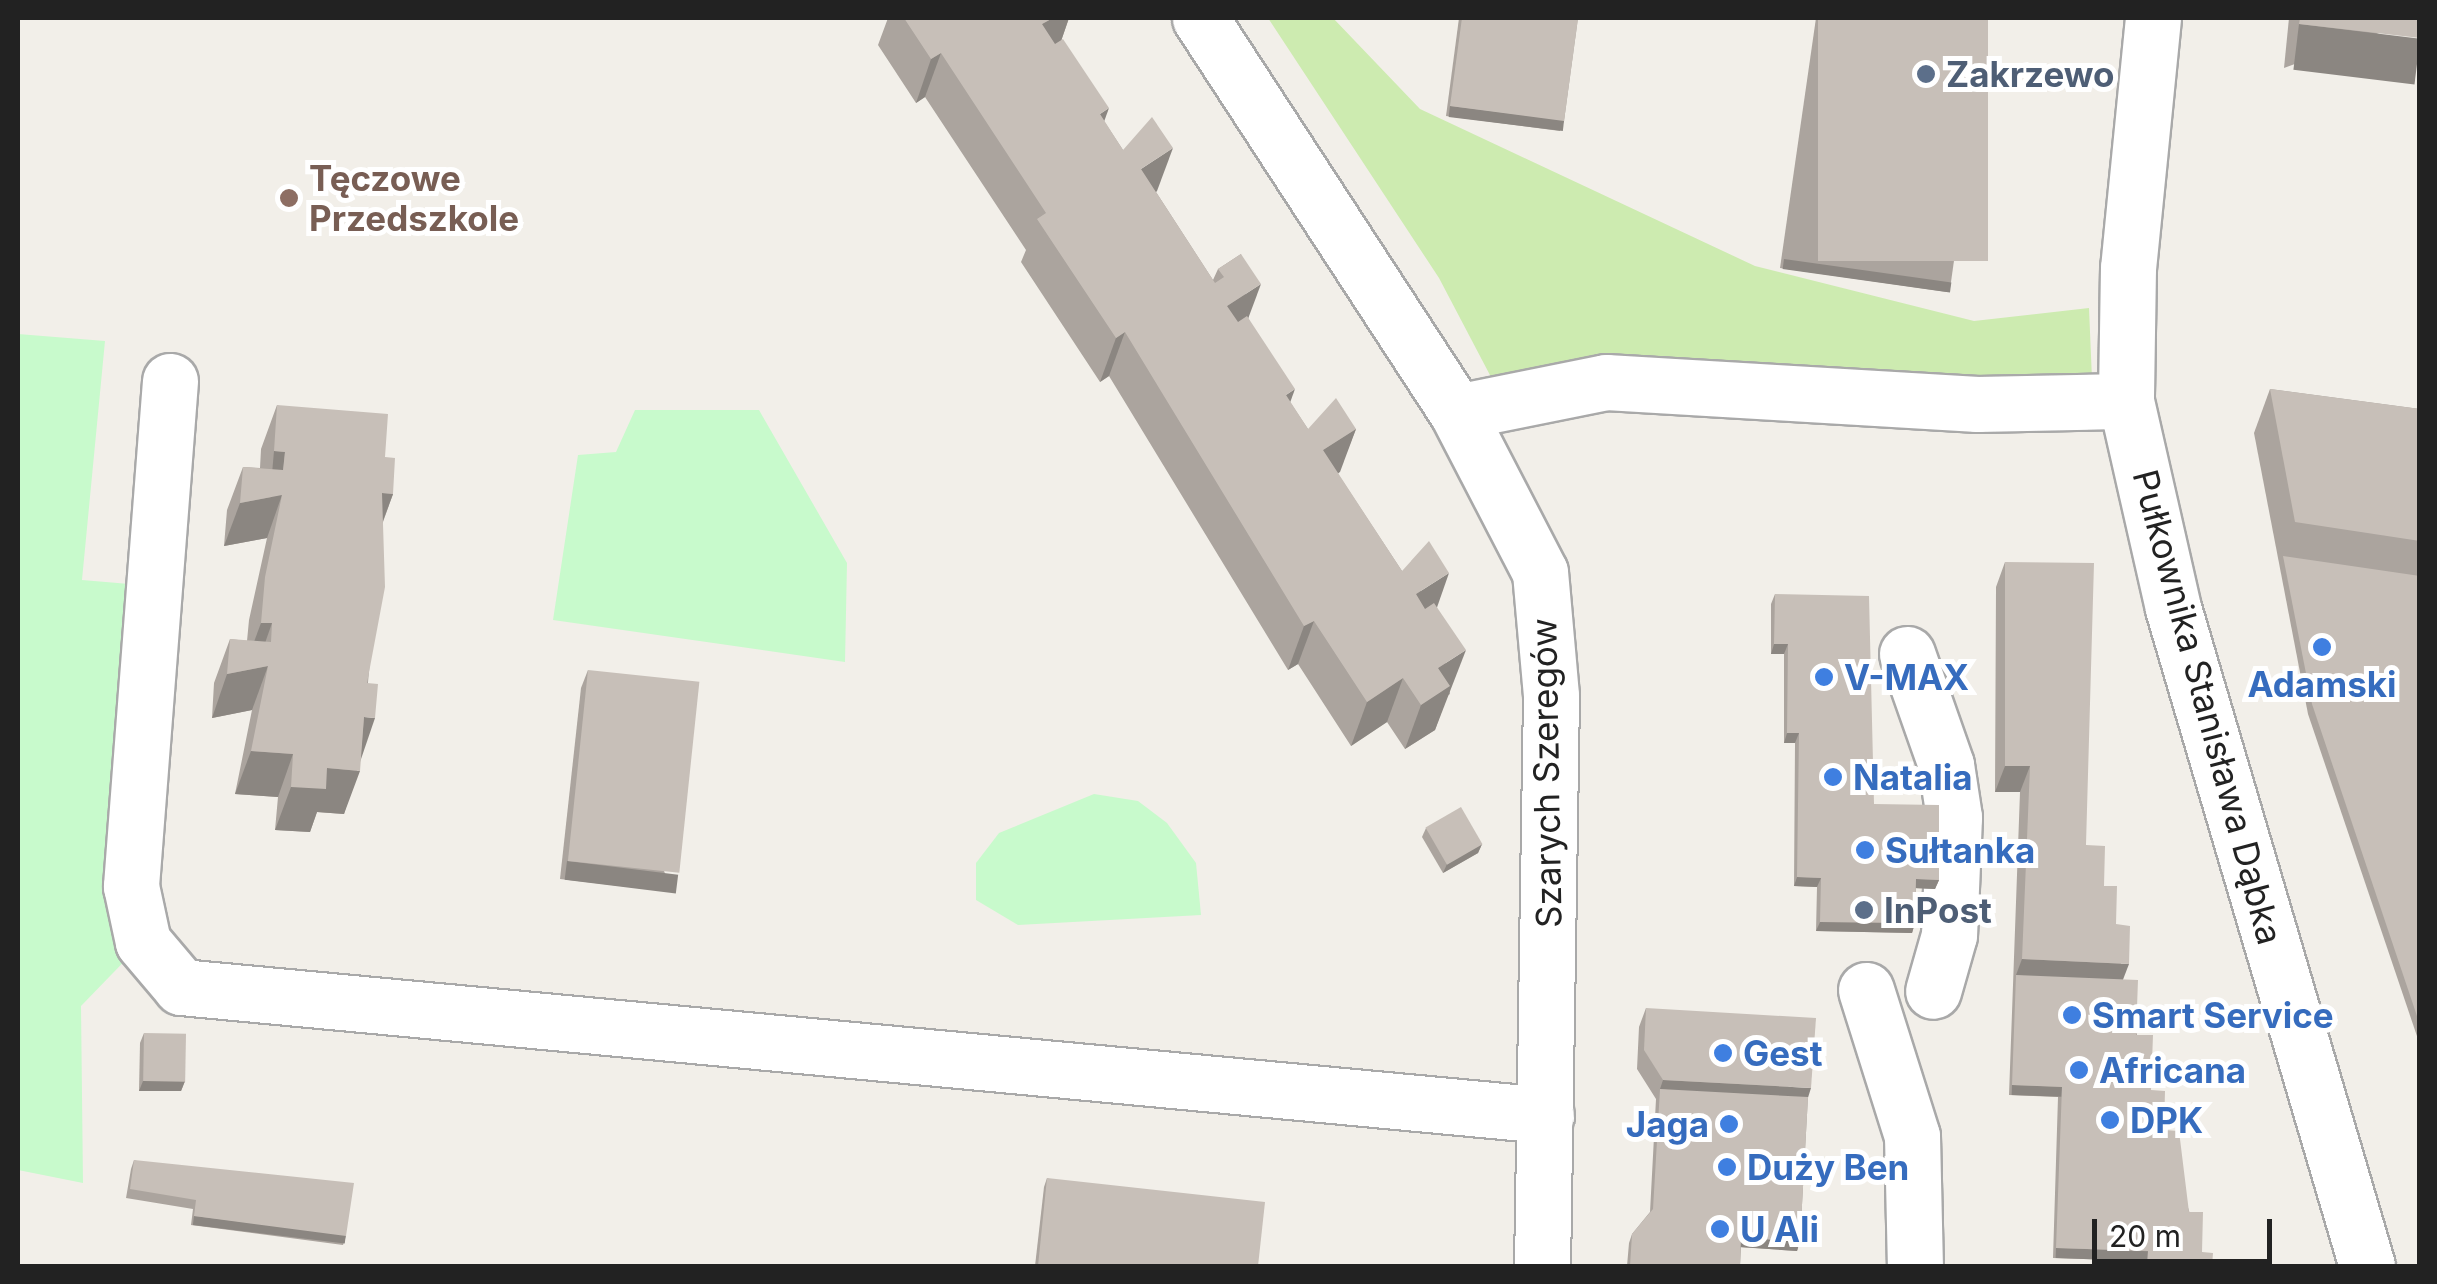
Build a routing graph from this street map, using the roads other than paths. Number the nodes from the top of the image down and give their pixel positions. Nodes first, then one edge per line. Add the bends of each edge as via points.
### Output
1 (1200, 18) edge
2 (2153, 18) edge
3 (170, 381) dead end
4 (2126, 401) junction
5 (1457, 412) junction
6 (1907, 654) dead end
7 (1866, 990) dead end
8 (1933, 991) dead end
9 (1546, 1116) junction
10 (1542, 1266) edge
11 (1914, 1266) edge
12 (2367, 1266) edge

1 - 5 street, Szarych Szeregów
2 - 4 street, Pułkownika Stanisława Dąbka via 2128,268
3 - 9 street via 131,886 143,942 180,987
4 - 5 street via 1977,404 1606,382
4 - 12 street, Pułkownika Stanisława Dąbka via 2173,608
5 - 9 street, Szarych Szeregów via 1515,511 1540,572 1548,633
6 - 8 street via 1946,764 1954,818 1949,935
7 - 11 street via 1912,1136
9 - 10 street, Szarych Szeregów

